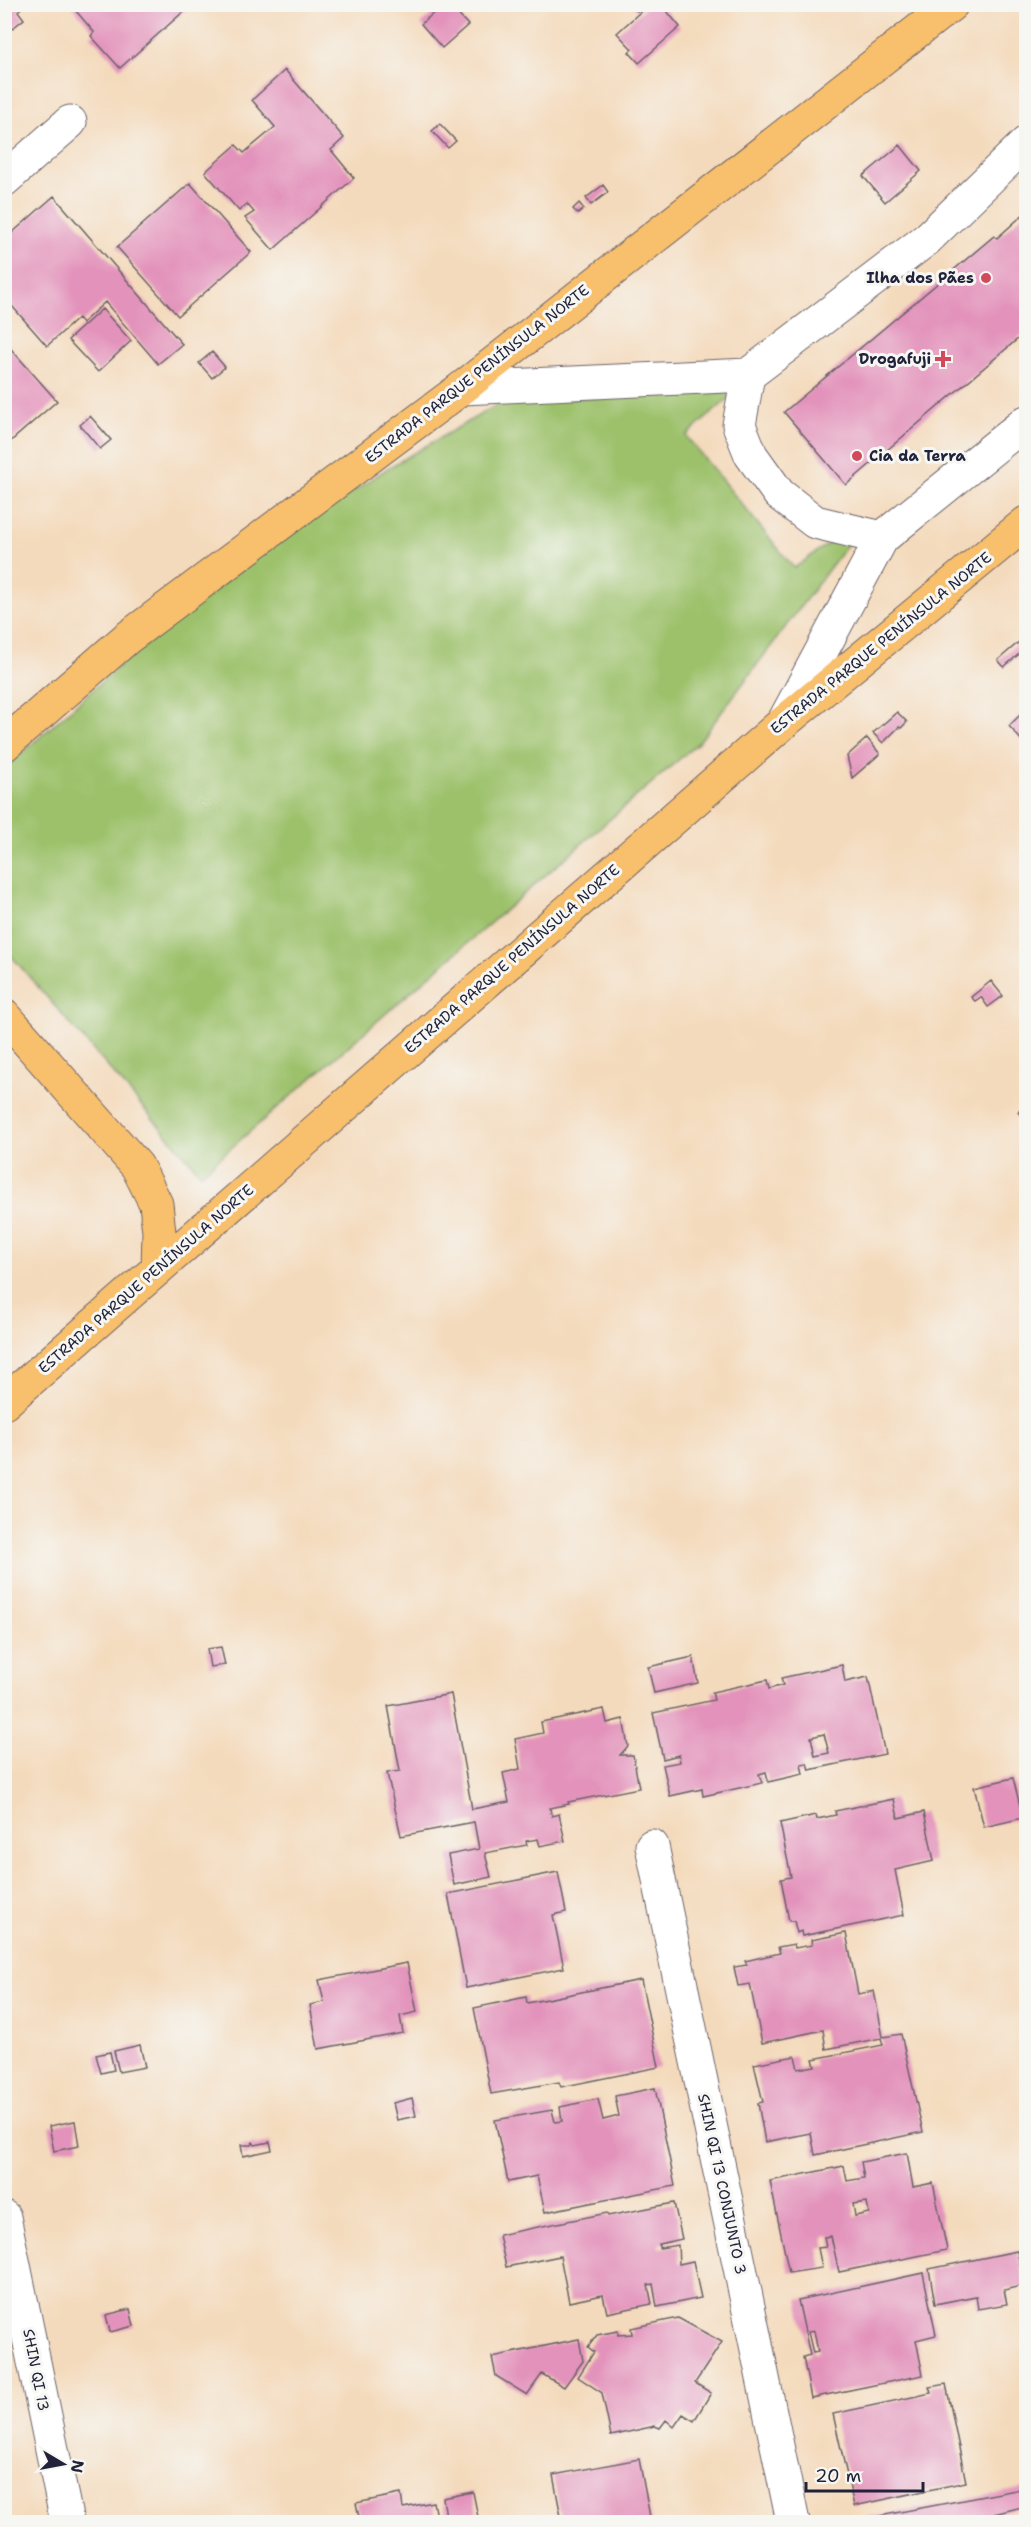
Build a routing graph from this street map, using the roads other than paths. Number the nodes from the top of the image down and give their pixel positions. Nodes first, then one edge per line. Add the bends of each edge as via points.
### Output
1 (952, 4) edge
2 (70, 122) dead end
3 (1026, 143) edge
4 (4, 180) edge
5 (748, 375) junction
6 (462, 388) junction
7 (1026, 422) edge
8 (1026, 524) edge
9 (882, 538) junction
10 (783, 723) junction
11 (4, 745) edge
12 (4, 1015) edge
13 (158, 1268) junction
14 (4, 1403) edge
15 (652, 1846) dead end
16 (4, 2217) edge
17 (67, 2523) edge
18 (793, 2523) edge

1 - 6 main road, ESTRADA PARQUE PENÍNSULA NORTE
2 - 4 street
3 - 5 street via 927,239
5 - 6 street
5 - 9 street via 739,425 751,455 779,494 815,522
6 - 11 main road, ESTRADA PARQUE PENÍNSULA NORTE via 127,638
7 - 9 street
8 - 10 main road, ESTRADA PARQUE PENÍNSULA NORTE
9 - 10 street
10 - 13 main road, ESTRADA PARQUE PENÍNSULA NORTE
12 - 13 main road via 137,1166 156,1204
13 - 14 main road, ESTRADA PARQUE PENÍNSULA NORTE
15 - 18 street, SHIN QI 13 CONJUNTO 3
16 - 17 street, SHIN QI 13

